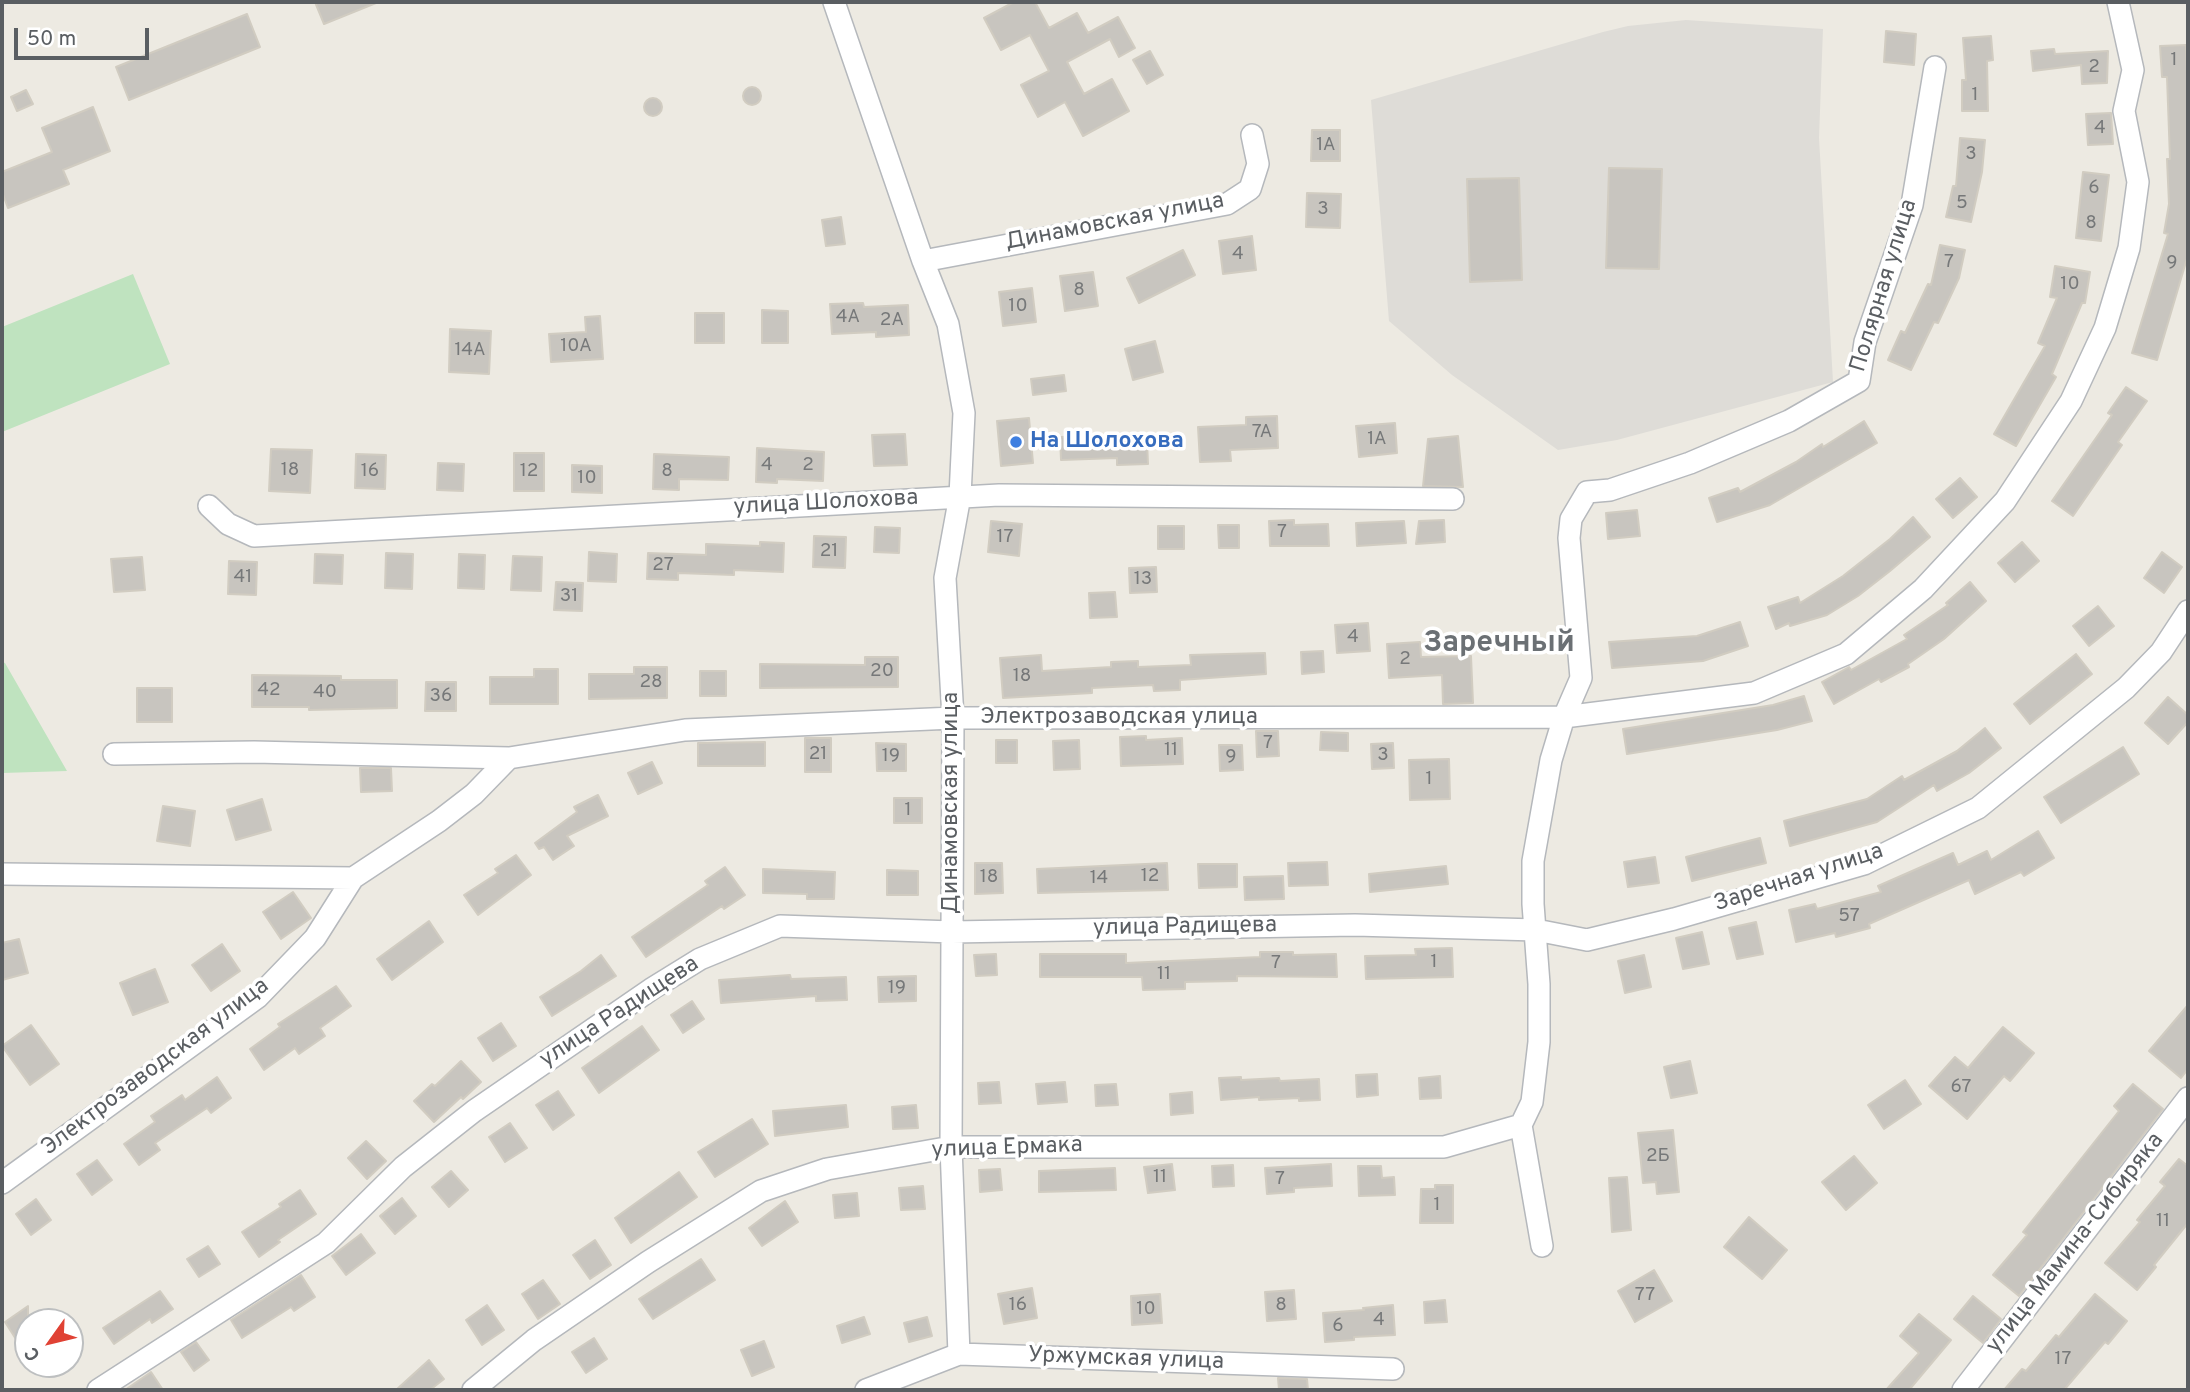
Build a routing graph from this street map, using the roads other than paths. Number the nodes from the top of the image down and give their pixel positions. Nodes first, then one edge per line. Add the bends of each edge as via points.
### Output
1 (834, 2) edge
2 (2119, 2) edge
3 (1935, 67) dead end
4 (1252, 135) dead end
5 (923, 261) junction
6 (960, 496) junction
7 (1453, 499) dead end
8 (209, 506) dead end
9 (2188, 611) edge
10 (1564, 717) junction
11 (953, 718) junction
12 (114, 754) dead end
13 (509, 758) junction
14 (2, 874) edge
15 (353, 878) junction
16 (1536, 930) junction
17 (952, 932) junction
18 (2184, 1112) edge
19 (1521, 1125) junction
20 (951, 1147) junction
21 (2, 1184) edge
22 (1542, 1246) dead end
23 (959, 1354) junction
24 (1393, 1369) dead end
25 (98, 1390) edge
26 (473, 1390) edge
27 (866, 1390) edge
28 (1963, 1390) edge

1 - 5 street, Динамовская улица
2 - 10 street, Электрозаводская улица via 2133,70 2124,111 2138,182 2129,248 2105,328 2071,401 2005,501 1923,589 1846,654 1754,693
3 - 10 street, Полярная улица via 1912,205 1865,342 1859,381 1789,421 1690,463 1610,491 1587,492 1571,519 1581,678
4 - 5 street, Динамовская улица via 1258,164 1250,189 1227,204
5 - 6 street, Динамовская улица via 948,324 964,413
6 - 7 street, улица Шолохова
6 - 8 street, улица Шолохова via 254,536 228,524
6 - 11 street, Динамовская улица via 945,578
9 - 16 street, Заречная улица via 2161,652 2126,688 1978,808 1864,864 1587,940
10 - 11 street, Электрозаводская улица
10 - 16 street via 1551,760 1533,861
11 - 13 street, Электрозаводская улица via 685,730
11 - 17 street, Динамовская улица
12 - 13 street, Электрозаводская улица
13 - 15 street, Электрозаводская улица via 439,821
14 - 15 street
15 - 21 street, Электрозаводская улица via 315,939 258,997
16 - 17 street, улица Радищева via 1356,925
16 - 19 street via 1539,1042 1532,1102
17 - 20 street, Динамовская улица
17 - 25 street, улица Радищева via 780,926 700,959 474,1111 403,1167 326,1244
18 - 28 street, улица Мамина-Сибиряка
19 - 20 street, улица Ермака via 1444,1147
19 - 22 street
20 - 23 street, Динамовская улица
20 - 26 street, улица Ермака via 827,1169 761,1191 545,1332
23 - 24 street, Уржумская улица
23 - 27 street, Уржумская улица

